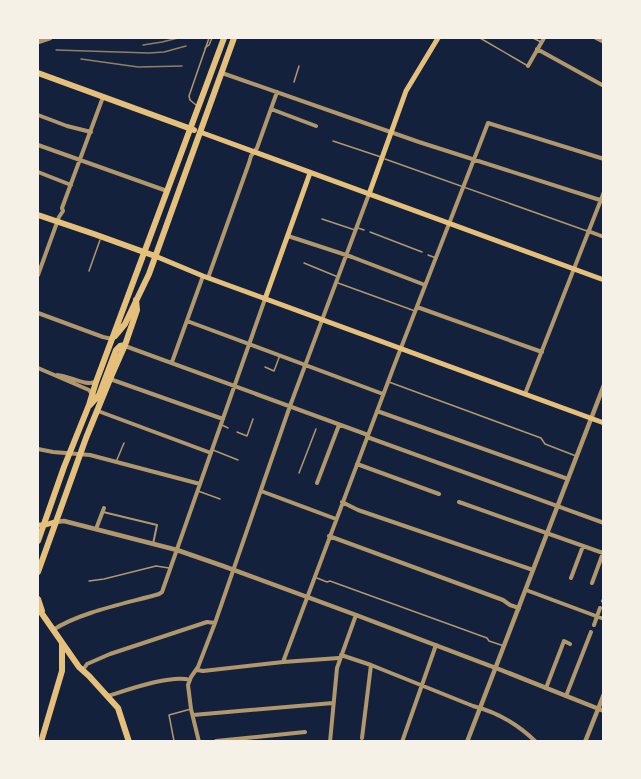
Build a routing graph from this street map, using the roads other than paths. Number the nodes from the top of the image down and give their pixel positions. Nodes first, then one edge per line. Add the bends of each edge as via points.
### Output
1 (50, 38) edge
2 (210, 38) edge
3 (224, 38) edge
4 (234, 38) edge
5 (437, 38) edge
6 (480, 38) edge
7 (492, 38) edge
8 (533, 38) edge
9 (596, 38) edge
10 (543, 40) edge
11 (38, 41) edge
12 (603, 42) edge
13 (489, 43) junction
14 (537, 49) junction
15 (299, 66) dead end
16 (528, 66) joint
17 (38, 73) edge
18 (222, 73) junction
19 (294, 82) dead end
20 (603, 86) edge
21 (277, 92) junction
22 (103, 97) junction
23 (199, 108) junction
24 (271, 109) junction
25 (38, 115) edge
26 (316, 126) dead end
27 (191, 129) junction
28 (91, 132) junction
29 (200, 132) junction
30 (391, 132) junction
31 (333, 141) dead end
32 (38, 145) edge
33 (255, 152) junction
34 (382, 158) junction
35 (474, 159) junction
36 (603, 159) edge
37 (80, 160) junction
38 (38, 172) edge
39 (310, 172) junction
40 (71, 185) junction
41 (463, 188) junction
42 (167, 192) junction
43 (603, 192) edge
44 (369, 194) junction
45 (600, 200) junction
46 (38, 215) edge
47 (322, 219) dead end
48 (57, 222) junction
49 (449, 223) junction
50 (356, 229) junction
51 (364, 230) dead end
52 (588, 231) junction
53 (370, 232) dead end
54 (288, 236) junction
55 (101, 237) junction
56 (603, 237) edge
57 (144, 252) junction
58 (422, 252) dead end
59 (347, 255) junction
60 (428, 255) dead end
61 (155, 256) junction
62 (436, 258) junction
63 (304, 264) dead end
64 (573, 269) junction
65 (89, 271) dead end
66 (38, 276) edge
67 (205, 277) junction
68 (339, 277) junction
69 (603, 280) edge
70 (337, 283) junction
71 (425, 285) junction
72 (136, 299) junction
73 (265, 299) junction
74 (416, 309) junction
75 (38, 314) edge
76 (323, 320) junction
77 (187, 321) junction
78 (112, 339) junction
79 (249, 344) junction
80 (125, 345) junction
81 (401, 348) junction
82 (542, 352) junction
83 (280, 355) junction
84 (172, 362) junction
85 (306, 365) junction
86 (265, 367) dead end
87 (38, 368) edge
88 (57, 375) junction
89 (110, 379) junction
90 (96, 382) junction
91 (388, 382) junction
92 (603, 385) edge
93 (235, 386) junction
94 (92, 394) junction
95 (383, 394) junction
96 (525, 394) junction
97 (89, 405) junction
98 (290, 406) junction
99 (97, 410) junction
100 (377, 411) junction
101 (223, 419) junction
102 (253, 419) dead end
103 (591, 419) junction
104 (603, 423) edge
105 (221, 425) junction
106 (339, 425) junction
107 (228, 428) dead end
108 (316, 429) dead end
109 (237, 432) dead end
110 (367, 436) junction
111 (124, 443) dead end
112 (38, 449) edge
113 (211, 452) junction
114 (69, 453) junction
115 (80, 454) junction
116 (576, 456) junction
117 (238, 460) dead end
118 (116, 462) junction
119 (357, 464) junction
120 (299, 473) dead end
121 (568, 479) junction
122 (317, 483) dead end
123 (200, 484) junction
124 (198, 490) junction
125 (261, 491) junction
126 (439, 494) dead end
127 (220, 499) dead end
128 (342, 502) junction
129 (459, 502) dead end
130 (557, 507) junction
131 (103, 510) joint
132 (336, 519) junction
133 (55, 522) junction
134 (603, 523) edge
135 (40, 525) edge
136 (96, 529) junction
137 (547, 533) junction
138 (329, 536) junction
139 (38, 541) edge
140 (153, 544) junction
141 (583, 546) junction
142 (177, 550) junction
143 (170, 568) junction
144 (234, 570) junction
145 (533, 570) junction
146 (38, 572) edge
147 (314, 577) junction
148 (572, 578) dead end
149 (88, 581) dead end
150 (592, 583) dead end
151 (525, 590) junction
152 (307, 596) junction
153 (38, 599) edge
154 (38, 608) edge
155 (519, 608) junction
156 (600, 608) dead end
157 (356, 615) junction
158 (597, 617) junction
159 (603, 619) edge
160 (46, 620) junction
161 (215, 623) junction
162 (594, 625) dead end
163 (52, 630) junction
164 (591, 632) dead end
165 (62, 644) junction
166 (570, 644) dead end
167 (436, 645) junction
168 (504, 646) junction
169 (340, 656) junction
170 (73, 658) junction
171 (283, 662) junction
172 (371, 665) junction
173 (85, 667) junction
174 (496, 668) junction
175 (196, 670) junction
176 (62, 671) junction
177 (89, 676) junction
178 (190, 680) junction
179 (422, 685) junction
180 (546, 688) junction
181 (603, 694) edge
182 (108, 696) junction
183 (566, 696) junction
184 (333, 703) junction
185 (479, 708) junction
186 (191, 709) junction
187 (601, 710) edge
188 (193, 715) junction
189 (305, 732) dead end
190 (362, 738) dead end
191 (41, 741) edge
192 (129, 741) edge
193 (174, 741) edge
194 (198, 741) edge
195 (216, 741) edge
196 (330, 741) edge
197 (402, 741) edge
198 (467, 741) edge
199 (536, 741) edge
200 (585, 741) edge

1 - 11 street
2 - 23 lane via 189,96
3 - 23 highway
4 - 18 highway
5 - 30 main road via 406,91
6 - 13 lane
7 - 13 lane
8 - 10 lane
9 - 12 street
10 - 14 street
13 - 16 lane
14 - 16 street
14 - 20 street
15 - 19 lane
17 - 22 highway
18 - 21 street
18 - 29 highway
21 - 24 street
21 - 30 street
22 - 27 highway
22 - 28 street
23 - 27 highway
24 - 26 street
24 - 33 street
25 - 28 street
27 - 29 highway
27 - 42 highway
28 - 37 street
29 - 33 main road
29 - 61 highway
30 - 34 main road
30 - 35 street
31 - 34 lane
32 - 37 street
33 - 39 main road
33 - 67 street
34 - 41 lane
34 - 44 main road
35 - 36 street via 488,123
35 - 41 street
35 - 45 street
37 - 40 street
37 - 42 street
38 - 40 street
39 - 44 main road
39 - 54 main road
40 - 48 street
41 - 49 street
41 - 52 lane
42 - 57 highway
43 - 45 street
44 - 49 main road
44 - 50 street
45 - 52 street
46 - 48 highway
47 - 50 lane
48 - 55 highway
48 - 66 street
49 - 62 street
49 - 64 main road
50 - 51 lane
50 - 59 street
52 - 56 street
52 - 64 street
53 - 58 lane
54 - 59 street
54 - 73 main road
55 - 57 highway
55 - 65 lane
57 - 61 highway
57 - 78 highway
59 - 68 street
59 - 71 street
60 - 62 lane
61 - 67 main road
61 - 72 highway
62 - 71 street
63 - 68 lane
64 - 69 main road
64 - 82 street
67 - 73 main road
67 - 77 street
68 - 70 street
70 - 74 lane
70 - 76 street
71 - 74 street
72 - 78 highway via 125,324
72 - 80 highway via 137,310
73 - 76 main road
73 - 79 street
74 - 81 street
74 - 82 street
75 - 78 street
76 - 81 main road
76 - 85 street
77 - 79 street
77 - 84 street
78 - 90 highway
79 - 83 street
79 - 93 street
80 - 84 street
80 - 89 highway
80 - 97 highway via 116,350 99,395
81 - 91 street
81 - 96 main road
82 - 96 street
83 - 85 street
83 - 86 lane via 274,370
84 - 93 street
85 - 95 street
85 - 98 street
87 - 88 street
88 - 90 street via 90,384
88 - 94 street
89 - 99 highway
89 - 101 street
90 - 94 highway
91 - 95 street
91 - 116 lane via 541,438 545,444
92 - 103 street
93 - 98 street
93 - 101 street
94 - 97 highway
95 - 100 street
96 - 103 main road
97 - 114 highway
98 - 106 street
98 - 125 street
99 - 113 street
99 - 115 highway
100 - 110 street
100 - 121 street
101 - 105 street
102 - 109 lane via 247,435
103 - 104 main road
103 - 116 street
105 - 107 lane
105 - 113 street
106 - 110 street
106 - 122 street
108 - 120 lane
110 - 119 street
110 - 130 street
111 - 118 lane
112 - 114 street
113 - 117 lane
113 - 123 street
114 - 115 street
114 - 135 highway
115 - 118 street
115 - 133 highway
116 - 121 street
118 - 123 street
119 - 126 street
119 - 128 street
121 - 130 street
123 - 124 street
124 - 127 lane
124 - 142 street
125 - 132 street
125 - 144 street
128 - 132 street
128 - 145 street
129 - 137 street
130 - 134 street
130 - 137 street
131 - 136 street
131 - 140 street via 157,525
132 - 138 street
133 - 135 main road
133 - 136 street
133 - 146 highway
135 - 139 highway
136 - 140 street
137 - 141 street
137 - 145 street
138 - 147 street
138 - 155 street
140 - 142 street
141 - 148 street
141 - 150 street via 603,553
142 - 143 street
142 - 144 street
143 - 149 lane via 156,566
143 - 163 street via 159,594 86,615
144 - 152 street
144 - 161 street
145 - 151 street
147 - 152 street
147 - 168 lane
151 - 155 street
151 - 158 street
152 - 157 street
152 - 171 street
153 - 160 highway
154 - 160 highway
155 - 168 street
156 - 158 street
157 - 167 street
157 - 169 street
158 - 159 street
158 - 162 street
160 - 163 highway
161 - 173 street via 207,622 110,654
161 - 175 street
163 - 165 highway
164 - 183 street
165 - 170 highway
165 - 176 highway
166 - 180 street via 564,642
167 - 174 street
167 - 179 street
168 - 174 street
169 - 171 street
169 - 172 street
169 - 184 street
170 - 173 highway
170 - 176 street
170 - 177 highway
171 - 175 street
172 - 179 street
172 - 190 street
173 - 177 highway
174 - 180 street
174 - 185 street
175 - 178 street
176 - 191 highway
177 - 182 highway
178 - 182 street via 182,677
178 - 186 street
179 - 185 street
179 - 197 street
180 - 183 street
181 - 187 street
182 - 192 highway via 118,708
183 - 187 street
184 - 188 street
184 - 196 street
185 - 198 street
185 - 199 street via 508,721
186 - 188 street
186 - 193 lane via 169,715
187 - 200 street
188 - 194 street
189 - 195 street

